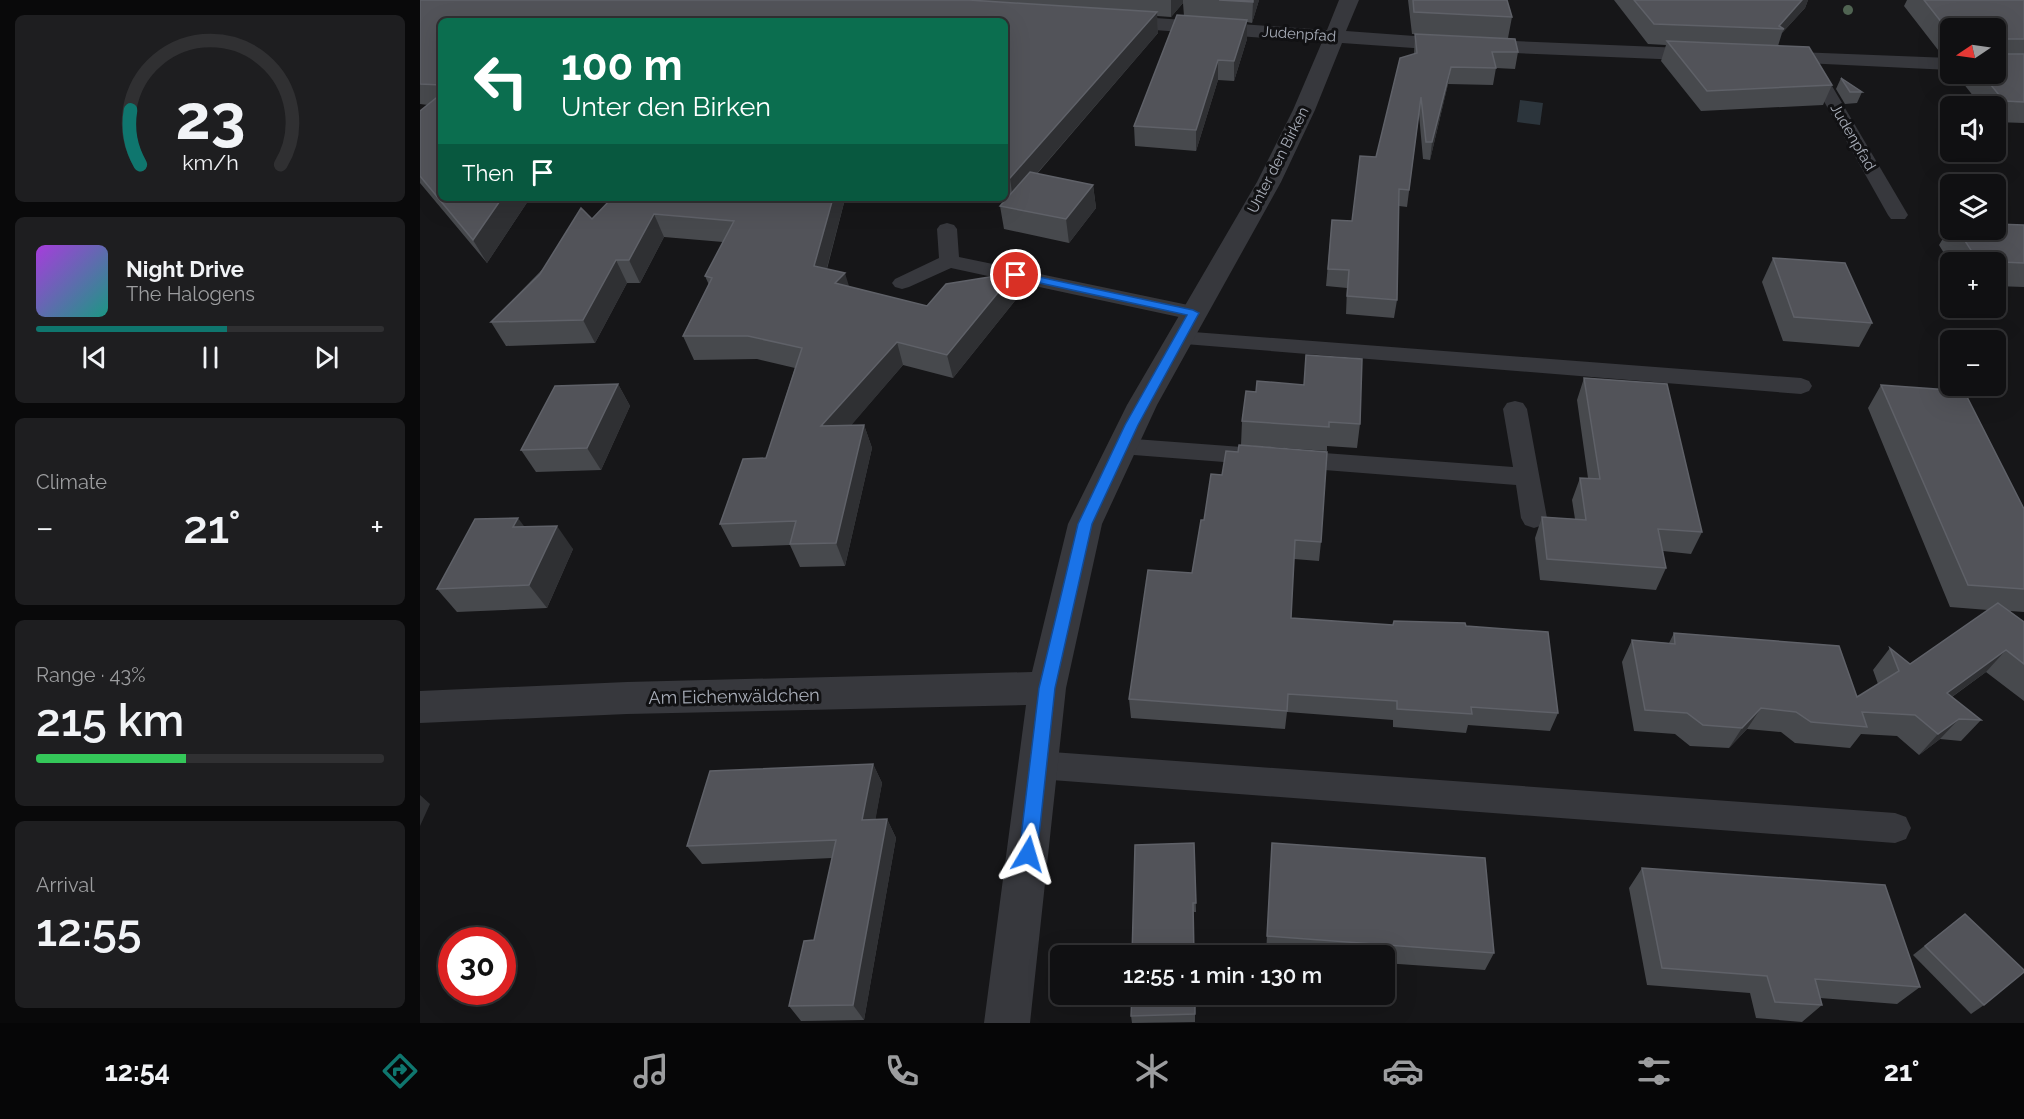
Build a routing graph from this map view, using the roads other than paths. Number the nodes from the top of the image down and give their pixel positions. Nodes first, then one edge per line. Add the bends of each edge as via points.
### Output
1 (1349, 0) edge
2 (1090, 20) edge
3 (1333, 36) junction
4 (1725, 55) edge
5 (1749, 56) edge
6 (1807, 58) junction
7 (1940, 64) edge
8 (1898, 215) dead end
9 (947, 229) dead end
10 (949, 261) junction
11 (902, 283) dead end
12 (1187, 325) junction
13 (1800, 386) dead end
14 (1515, 409) dead end
15 (1121, 446) junction
16 (1527, 477) junction
17 (1534, 518) dead end
18 (1047, 688) junction
19 (420, 707) edge
20 (1038, 765) junction
21 (1895, 828) dead end
22 (1007, 1023) edge

1 - 3 street, Unter den Birken
2 - 3 street, Judenpfad
3 - 4 street, Judenpfad
3 - 12 street, Unter den Birken via 1304,110 1269,182
5 - 6 street
6 - 7 street
6 - 8 lane, Judenpfad
9 - 10 lane
10 - 11 lane
10 - 12 lane
12 - 13 lane
12 - 15 street, Unter den Birken
14 - 16 lane
15 - 16 lane
15 - 18 street, Unter den Birken via 1085,524
16 - 17 lane
18 - 19 street, Am Eichenwäldchen
18 - 20 street, Unter den Birken
20 - 21 lane
20 - 22 street, Unter den Birken

